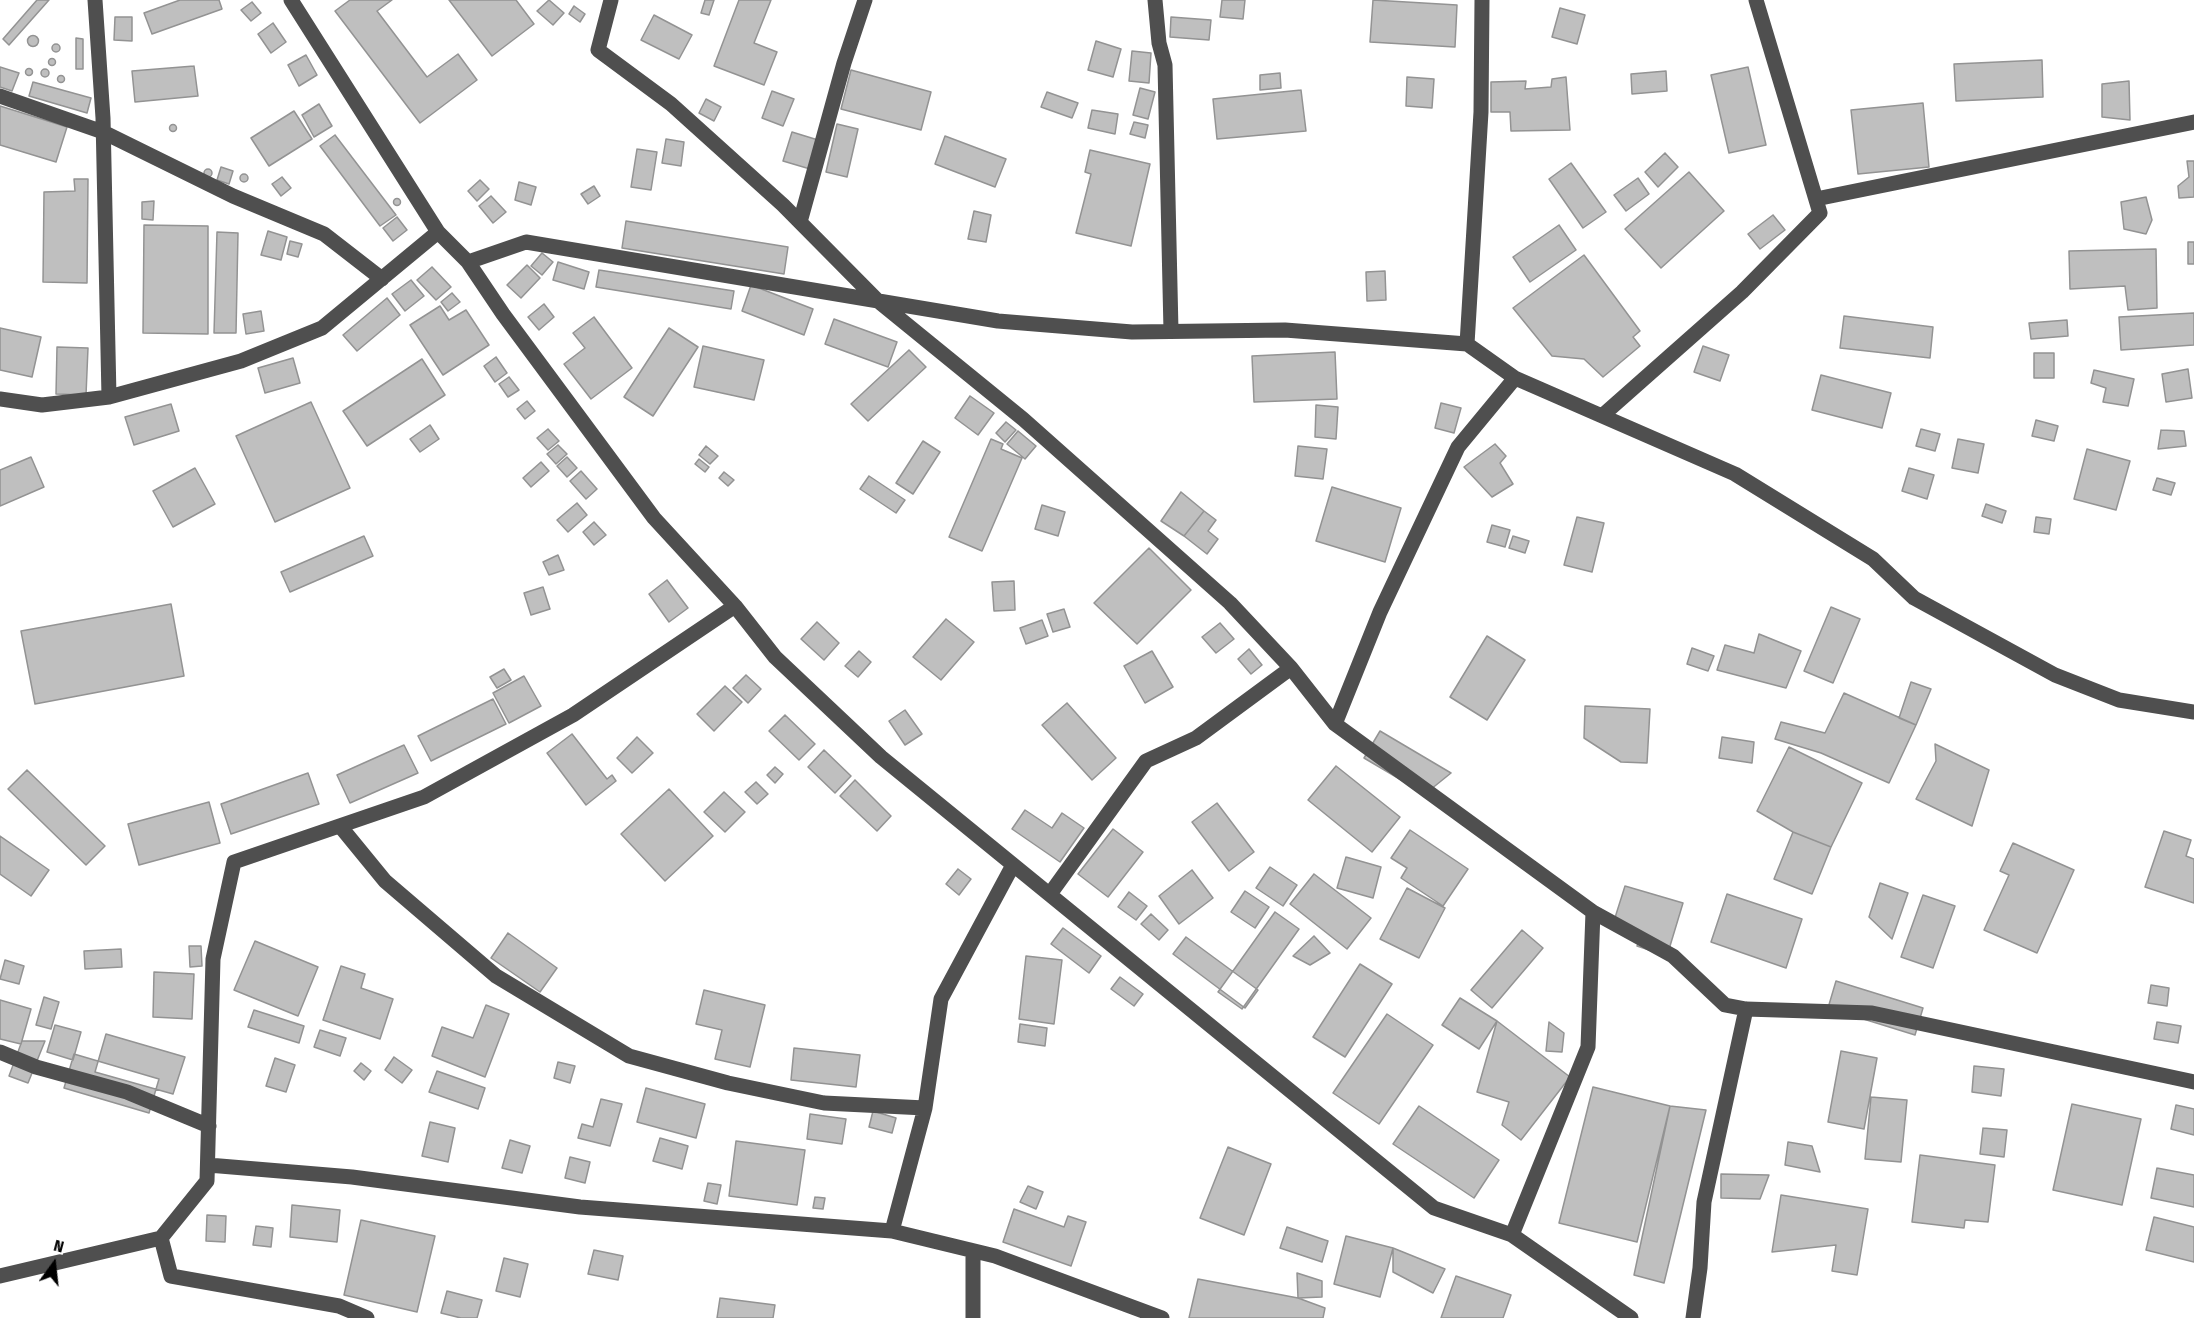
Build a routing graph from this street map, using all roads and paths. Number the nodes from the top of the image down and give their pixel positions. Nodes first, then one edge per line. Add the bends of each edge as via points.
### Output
1 (95, 0) edge
2 (291, 0) edge
3 (611, 0) edge
4 (866, 0) edge
5 (1155, 0) edge
6 (1482, 0) edge
7 (1756, 0) edge
8 (0, 96) edge
9 (2194, 122) edge
10 (103, 132) junction
11 (1815, 200) junction
12 (800, 222) junction
13 (438, 232) junction
14 (468, 262) junction
15 (382, 279) junction
16 (878, 301) junction
17 (1171, 331) junction
18 (1467, 344) junction
19 (1515, 378) junction
20 (109, 397) junction
21 (0, 399) edge
22 (1603, 415) junction
23 (735, 606) junction
24 (1291, 668) junction
25 (2194, 712) edge
26 (1335, 724) junction
27 (340, 826) junction
28 (1013, 865) junction
29 (1050, 894) junction
30 (1593, 912) junction
31 (1746, 1010) junction
32 (0, 1052) edge
33 (2194, 1082) edge
34 (925, 1108) junction
35 (209, 1126) junction
36 (208, 1165) junction
37 (892, 1231) junction
38 (1512, 1235) junction
39 (162, 1238) junction
40 (973, 1251) junction
41 (0, 1276) edge
42 (367, 1318) edge
43 (973, 1318) edge
44 (1162, 1318) edge
45 (1631, 1318) edge
46 (1693, 1318) edge

1 - 10 street
2 - 13 street
3 - 12 street via 598,50 671,104
4 - 12 street via 844,63
5 - 17 street via 1165,65
6 - 18 street via 1481,112
7 - 11 street
8 - 10 street
9 - 11 street
10 - 15 street via 233,196 324,234
10 - 20 street
11 - 22 street via 1820,213 1742,292
12 - 16 street
13 - 14 street
13 - 15 street
14 - 16 street via 525,242
14 - 23 street via 654,518
15 - 20 street via 322,328 241,361
16 - 17 street via 998,321 1132,332
16 - 24 street via 1023,418 1230,603
17 - 18 street via 1285,330
18 - 19 street
19 - 22 street
19 - 26 street via 1458,447 1380,612
20 - 21 street via 42,405
22 - 25 street via 1736,474 1873,559 1914,598 2055,675 2120,700
23 - 27 street via 573,715 424,797
23 - 28 street via 775,657 881,757
24 - 26 street
24 - 29 street via 1196,738 1146,761
26 - 30 street
27 - 34 street via 385,881 496,976 629,1056 728,1083 824,1102
27 - 35 street via 234,862 213,959
28 - 29 street
28 - 34 street via 941,999
29 - 38 street via 1434,1208
30 - 31 street via 1673,956 1725,1005
30 - 38 street via 1588,1047
31 - 33 street via 1872,1013
31 - 46 street via 1704,1202
32 - 35 street via 36,1067 127,1092
34 - 37 street
35 - 36 street
36 - 37 street via 352,1178 580,1207
36 - 39 street via 207,1181
37 - 40 street
38 - 45 street
39 - 41 street
39 - 42 street via 171,1276 339,1306
40 - 43 street
40 - 44 street

